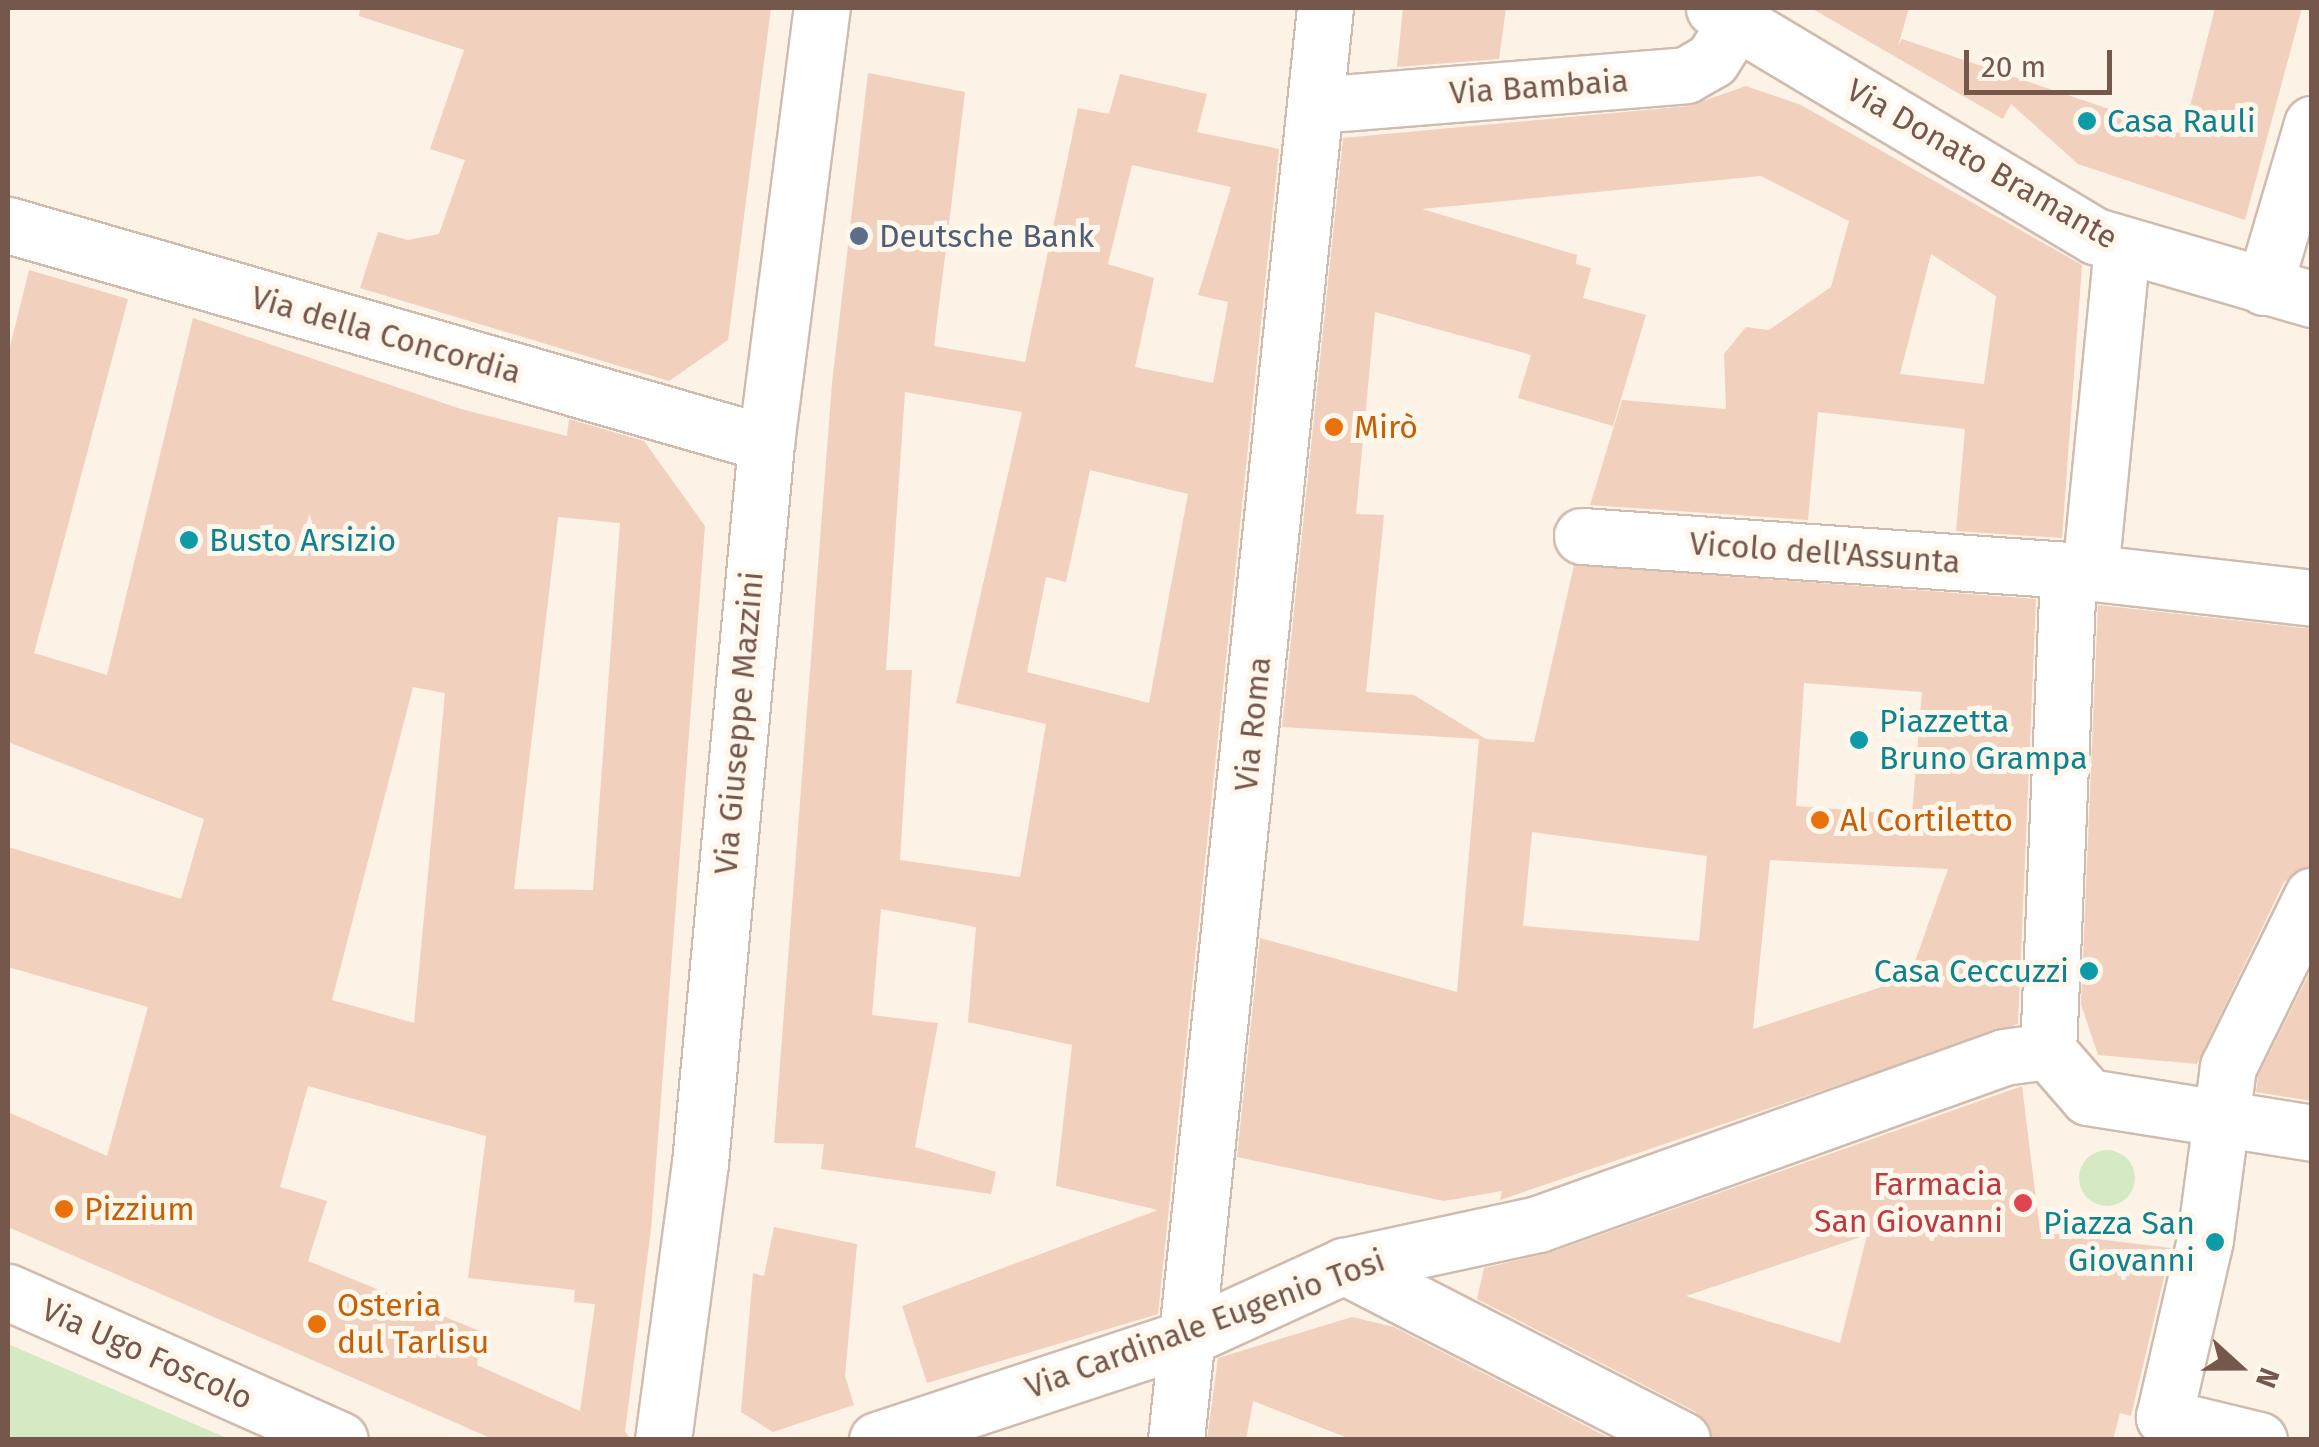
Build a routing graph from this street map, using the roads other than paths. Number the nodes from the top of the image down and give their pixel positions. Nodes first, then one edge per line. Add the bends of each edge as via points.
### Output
1 (822, 8) edge
2 (1325, 8) edge
3 (1726, 14) edge
4 (1316, 104) junction
5 (2312, 124) edge
6 (8, 225) edge
7 (2122, 246) junction
8 (2288, 293) edge
9 (766, 443) junction
10 (1582, 536) dead end
11 (2079, 572) junction
12 (2312, 598) edge
13 (2312, 896) edge
14 (2048, 1051) junction
15 (2223, 1092) junction
16 (2312, 1133) edge
17 (1344, 1266) junction
18 (8, 1292) edge
19 (1188, 1337) junction
20 (2159, 1428) edge
21 (340, 1440) edge
22 (663, 1440) edge
23 (877, 1440) edge
24 (1176, 1440) edge
25 (1682, 1440) edge
26 (2259, 1440) edge

1 - 9 street, Via Giuseppe Mazzini
2 - 4 street, Via Roma
3 - 4 street, Via Bambaia via 1712,60 1686,75
3 - 7 street, Via Donato Bramante
4 - 19 street, Via Roma
5 - 8 street
6 - 9 street, Via della Concordia
7 - 8 street, Via Donato Bramante
7 - 11 street
9 - 22 street, Via Giuseppe Mazzini via 700,1162
10 - 11 street, Vicolo dell'Assunta
11 - 12 street, Vicolo dell'Assunta
11 - 14 street
13 - 15 street
14 - 15 street via 2088,1097
14 - 17 street, Via Cardinale Eugenio Tosi via 2004,1057 1538,1224
15 - 16 street
15 - 20 street via 2205,1239
17 - 19 street, Via Cardinale Eugenio Tosi
17 - 25 street
18 - 21 street, Via Ugo Foscolo
19 - 23 street, Via Cardinale Eugenio Tosi
19 - 24 street, Via Roma
20 - 26 street

